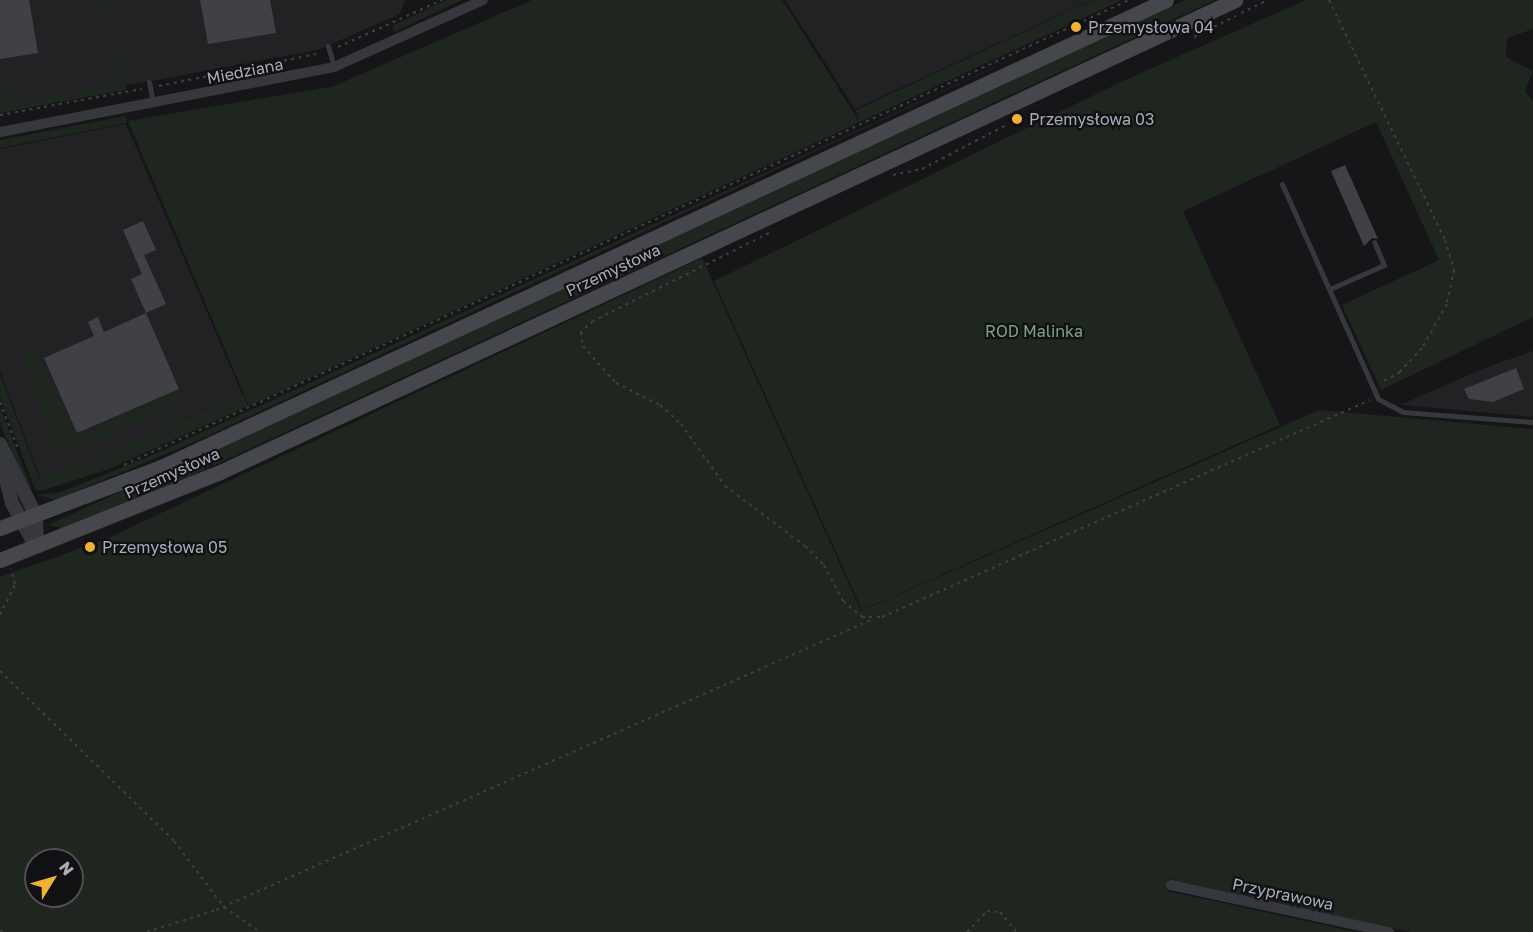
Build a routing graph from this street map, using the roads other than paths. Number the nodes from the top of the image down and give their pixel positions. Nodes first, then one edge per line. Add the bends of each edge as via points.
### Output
1 (483, 0) edge
2 (1166, 0) edge
3 (1235, 0) edge
4 (328, 48) road end
5 (334, 67) junction
6 (150, 84) road end
7 (153, 104) junction
8 (0, 132) edge
9 (1282, 184) dead end
10 (1374, 242) dead end
11 (1330, 289) junction
12 (1533, 422) edge
13 (0, 444) edge
14 (0, 456) edge
15 (29, 519) junction
16 (0, 528) edge
17 (37, 547) junction
18 (4, 558) edge
19 (1171, 885) dead end
20 (1389, 932) edge

1 - 5 street, Miedziana
2 - 15 main road, Przemysłowa via 197,450
3 - 17 main road, Przemysłowa via 218,473
4 - 5 lane
5 - 7 street, Miedziana
6 - 7 lane
7 - 8 street, Miedziana
9 - 11 lane
10 - 11 lane via 1384,265
11 - 12 lane via 1377,397 1403,412
13 - 15 street
14 - 15 street
15 - 16 main road, Przemysłowa
15 - 17 street
17 - 18 main road, Przemysłowa
19 - 20 street, Przyprawowa

